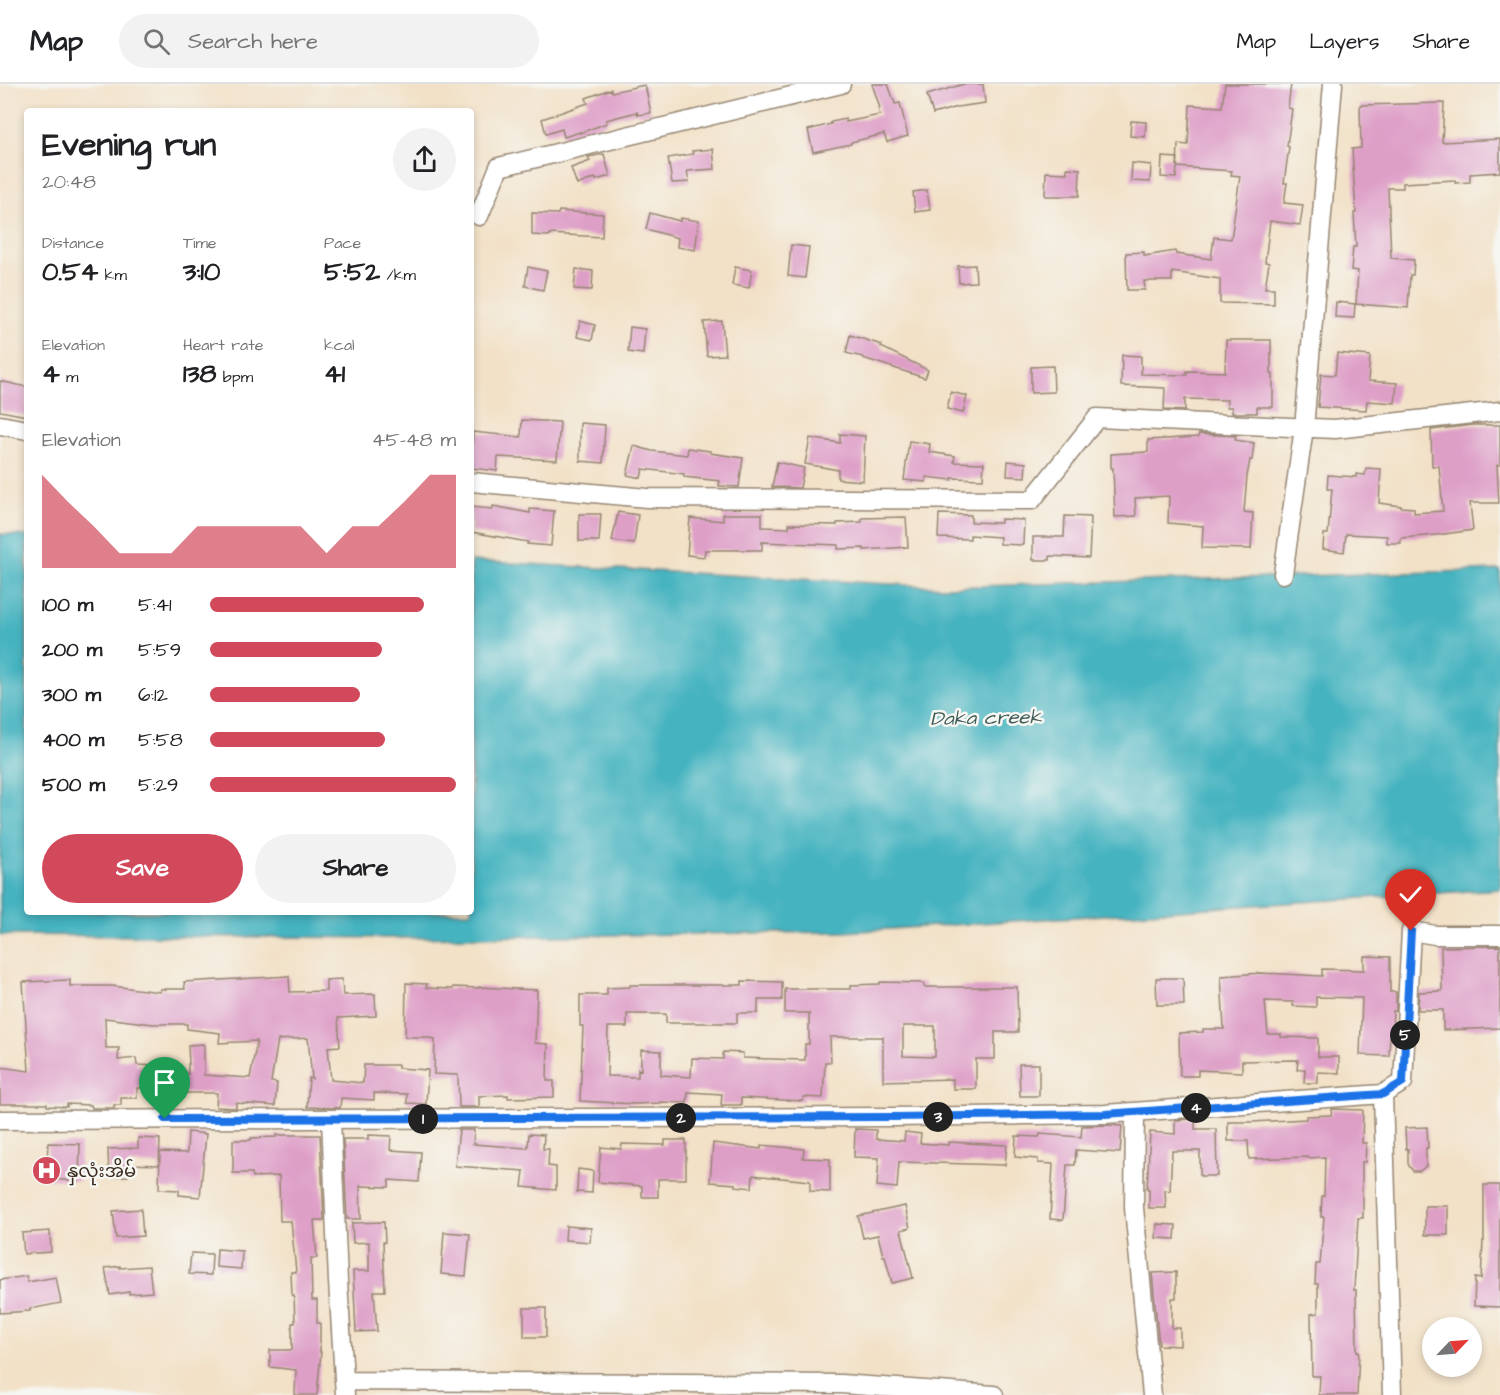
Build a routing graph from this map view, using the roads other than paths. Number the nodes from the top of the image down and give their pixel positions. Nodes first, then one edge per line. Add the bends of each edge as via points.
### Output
1 (841, 84) edge
2 (1333, 84) edge
3 (479, 216) dead end
4 (1500, 411) edge
5 (0, 425) edge
6 (1304, 428) junction
7 (24, 429) edge
8 (474, 482) edge
9 (1283, 574) dead end
10 (1500, 935) edge
11 (1383, 1094) junction
12 (1135, 1112) junction
13 (331, 1119) junction
14 (0, 1120) edge
15 (345, 1388) edge
16 (841, 1390) edge
17 (994, 1395) edge
18 (1152, 1395) edge
19 (1392, 1395) edge

1 - 3 street via 499,167
2 - 6 street
4 - 6 street via 1335,429
5 - 7 street
6 - 8 street via 1097,418 1032,500 647,498
6 - 9 street
10 - 11 street via 1411,931 1403,1082
11 - 12 street
11 - 19 street
12 - 13 street
12 - 18 street via 1134,1208
13 - 14 street
13 - 15 street
15 - 16 street
16 - 17 street

